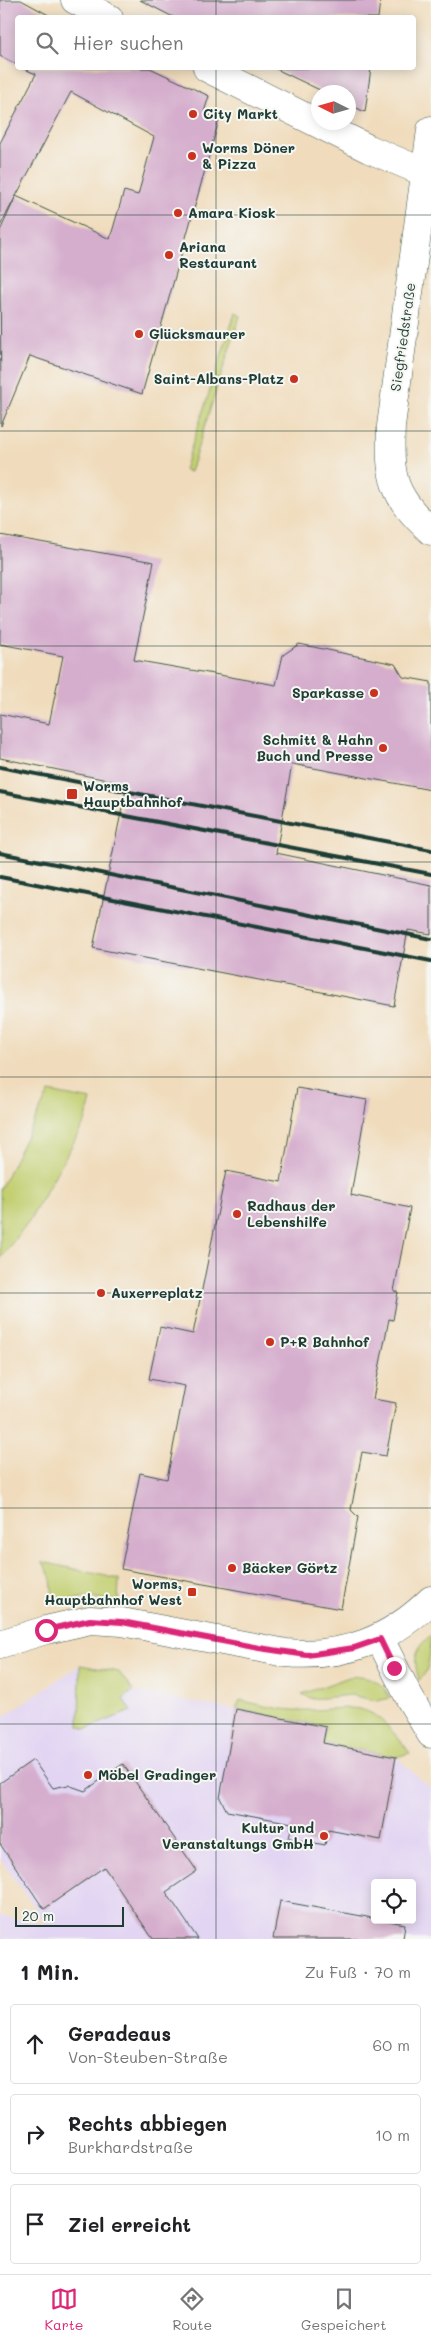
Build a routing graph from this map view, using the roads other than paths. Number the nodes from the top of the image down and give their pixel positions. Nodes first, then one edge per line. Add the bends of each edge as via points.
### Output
1 (75, 0) edge
2 (103, 15) edge
3 (211, 70) edge
4 (431, 130) edge
5 (428, 174) edge
6 (431, 531) edge
7 (431, 1600) edge
8 (380, 1639) junction
9 (0, 1644) edge
10 (431, 1734) edge

1 - 2 street
3 - 5 street via 369,149
4 - 5 street, Siegfriedstraße
5 - 6 street, Siegfriedstraße via 392,416 390,452 397,491 406,507
7 - 8 street
8 - 9 street via 354,1648 307,1655 122,1622 90,1620
8 - 10 street

